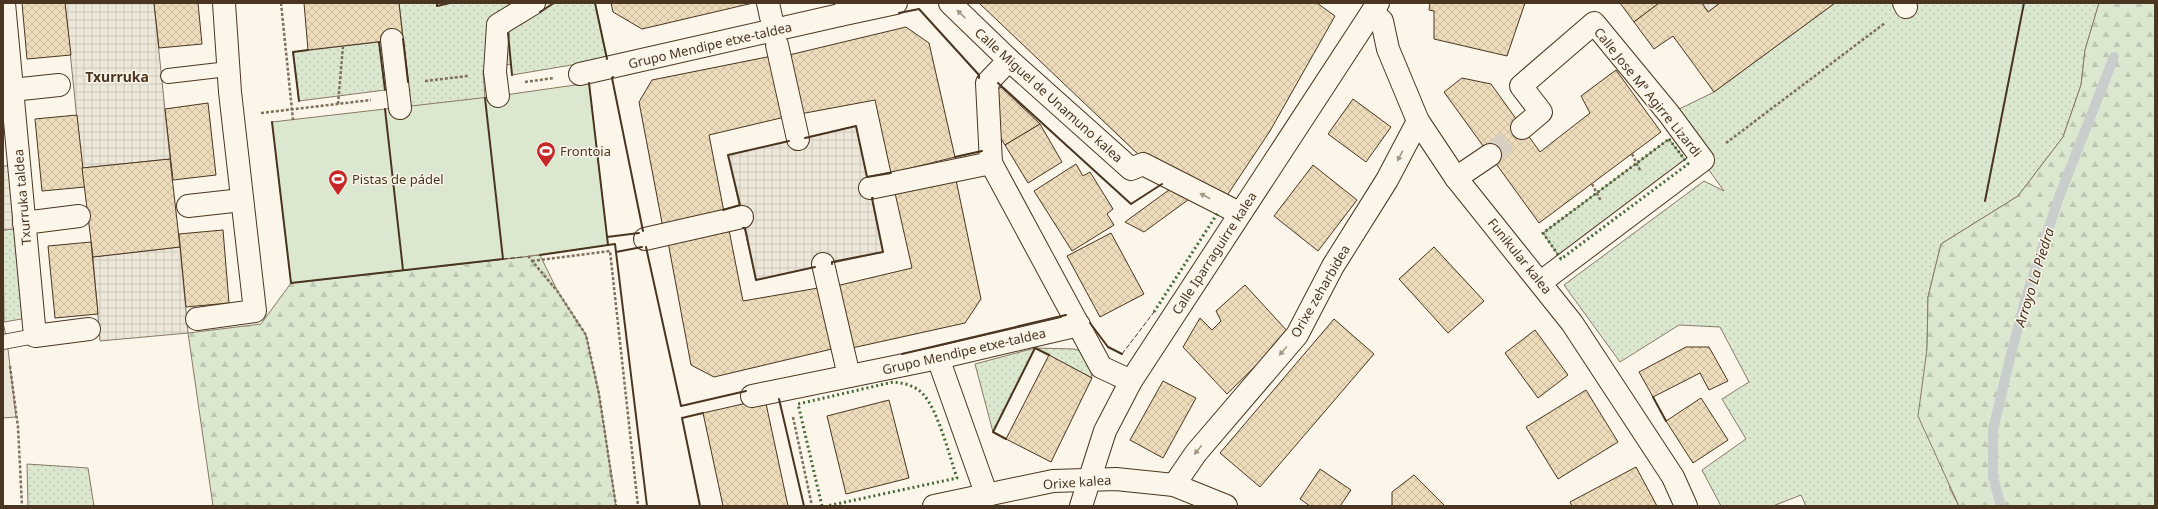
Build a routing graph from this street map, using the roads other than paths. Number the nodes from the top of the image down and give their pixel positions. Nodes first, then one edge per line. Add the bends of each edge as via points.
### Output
1 (4, 3) edge
2 (224, 3) edge
3 (534, 3) edge
4 (896, 3) edge
5 (950, 3) edge
6 (1372, 7) edge
7 (846, 9) edge
8 (392, 40) dead end
9 (777, 45) dead end
10 (1009, 60) junction
11 (228, 69) junction
12 (580, 74) road end
13 (168, 76) dead end
14 (59, 85) dead end
15 (497, 85) road end
16 (12, 90) junction
17 (399, 96) road end
18 (1418, 121) junction
19 (1522, 128) tunnel mouth
20 (798, 139) dead end
21 (1490, 155) tunnel mouth
22 (991, 163) junction
23 (1456, 178) junction
24 (870, 188) dead end
25 (242, 200) junction
26 (188, 206) dead end
27 (1239, 213) junction
28 (79, 216) dead end
29 (742, 217) dead end
30 (24, 223) junction
31 (645, 239) dead end
32 (823, 264) dead end
33 (1541, 282) junction
34 (197, 318) dead end
35 (1079, 325) junction
36 (89, 328) dead end
37 (35, 336) junction
38 (5, 341) edge
39 (938, 358) junction
40 (849, 376) junction
41 (1131, 381) junction
42 (752, 396) dead end
43 (1088, 480) junction
44 (1174, 485) junction
45 (987, 496) junction
46 (934, 506) edge
47 (1081, 506) edge
48 (1226, 506) edge
49 (1686, 506) edge

1 - 16 street, Txurruka taldea
2 - 11 street
3 - 15 street via 498,25
4 - 7 street, Grupo Mendipe etxe-taldea
10 -> 5 street, Calle Miguel de Unamuno kalea
6 - 18 street, Funikular kalea via 1382,21 1388,49
6 - 27 street, Calle Iparraguirre kalea
7 - 12 street, Grupo Mendipe etxe-taldea
8 - 17 street
9 - 20 street, Grupo Mendipe etxe-taldea
10 - 22 street via 987,83
27 -> 10 street, Calle Miguel de Unamuno kalea via 1143,164 1131,169
11 - 13 lane
11 - 25 street
14 - 16 street
16 - 30 street, Txurruka taldea
18 - 23 street, Funikular kalea
18 -> 44 street, Orixe zeharbidea via 1387,180 1333,266 1297,334 1196,453
19 - 33 street, Calle Jose Mª Agirre Lizardi via 1541,112 1521,86 1594,23 1669,114 1703,160
21 - 23 street
22 - 24 street
22 - 35 street
23 - 33 street, Funikular kalea
25 - 26 street
25 - 34 street via 255,311
27 - 41 street, Calle Iparraguirre kalea
28 - 30 street
29 - 31 street
30 - 37 street, Txurruka taldea
32 - 40 street
33 - 49 street, Funikular kalea via 1572,322 1673,476
35 - 39 street, Grupo Mendipe etxe-taldea
35 - 41 street via 1101,367
36 - 37 street
37 - 38 lane
39 - 40 street, Grupo Mendipe etxe-taldea
39 - 45 street
40 - 42 street, Grupo Mendipe etxe-taldea
41 - 43 street, Calle Iparraguirre kalea via 1105,432
43 - 44 street, Orixe kalea via 1116,479
43 - 45 street, Orixe kalea via 1053,481
43 - 47 street, Calle Iparraguirre kalea
44 - 48 street, Orixe kalea
45 - 46 street, Orixe kalea

